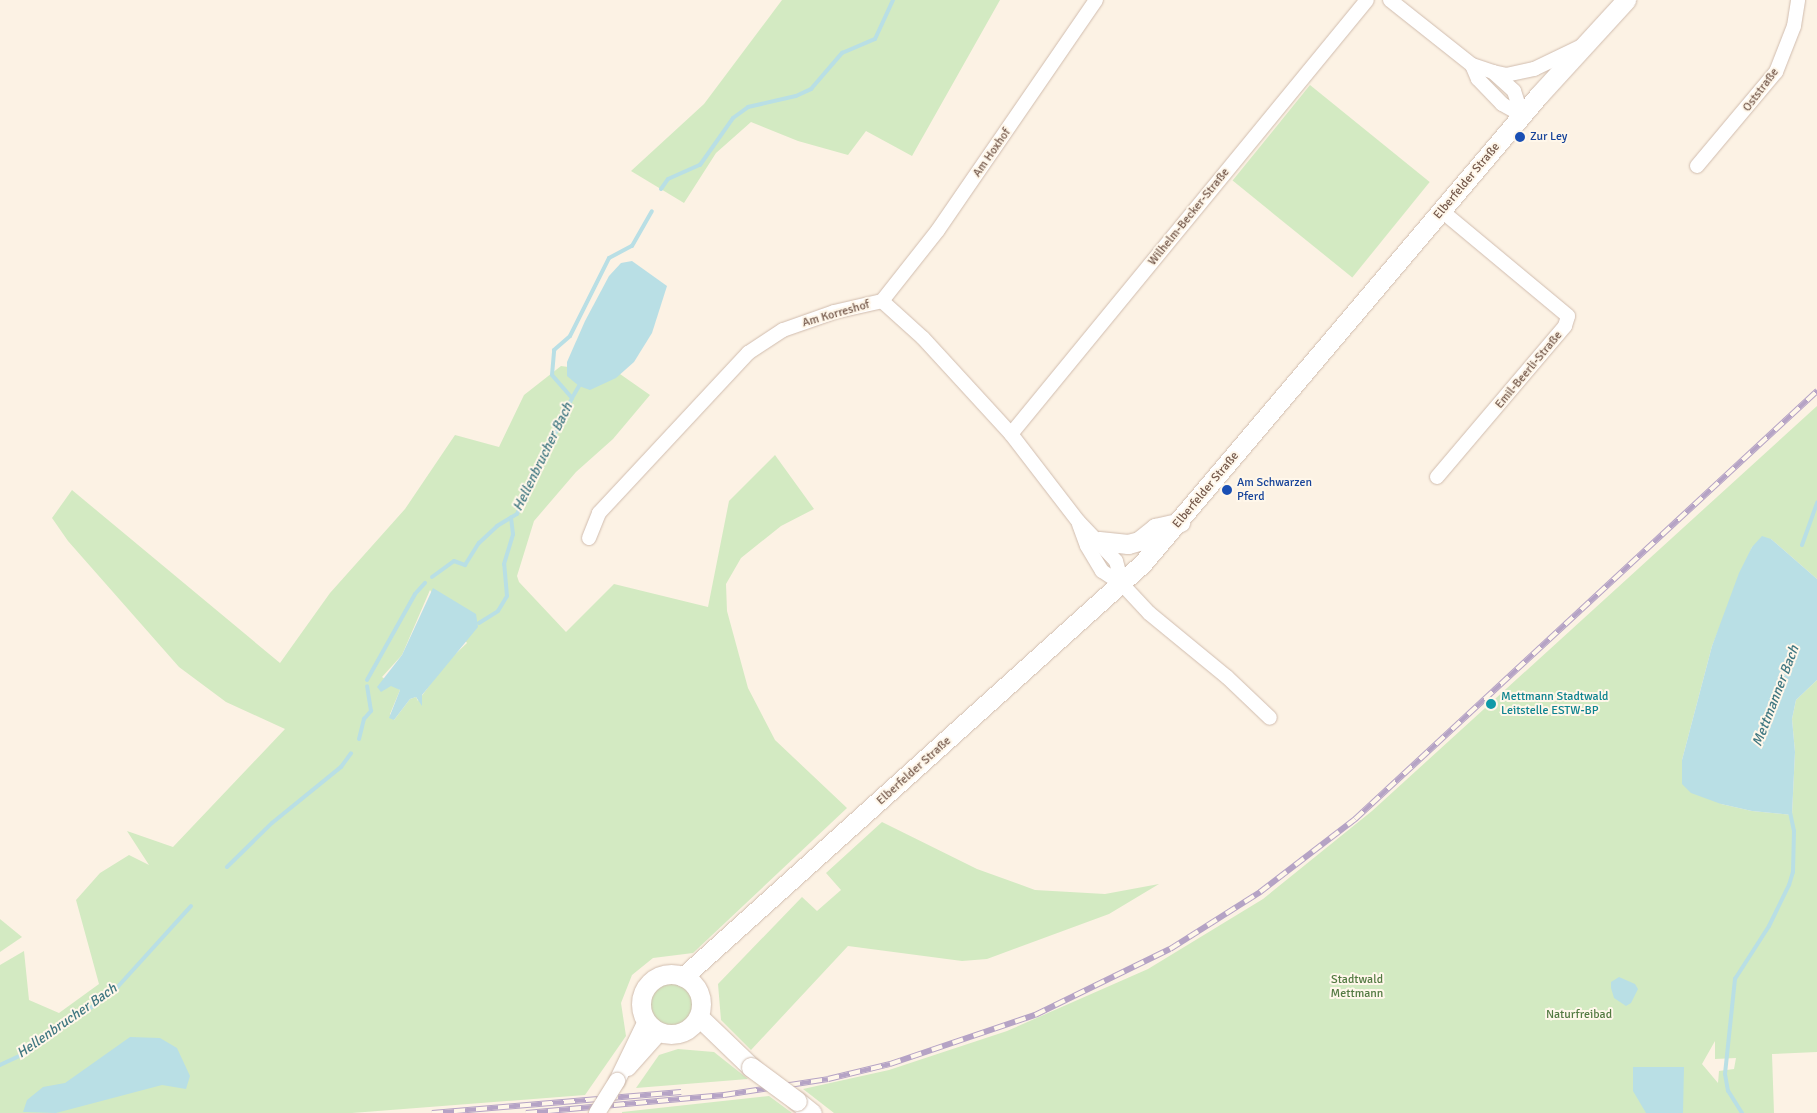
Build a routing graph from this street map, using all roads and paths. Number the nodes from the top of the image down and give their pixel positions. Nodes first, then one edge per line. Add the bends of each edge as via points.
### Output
1 (1096, 0) edge
2 (1367, 0) edge
3 (1390, 0) edge
4 (1626, 0) edge
5 (1798, 0) edge
6 (1583, 45) junction
7 (1472, 65) junction
8 (1493, 72) junction
9 (1522, 115) junction
10 (1697, 166) dead end
11 (1442, 211) junction
12 (882, 301) junction
13 (1011, 434) junction
14 (1437, 477) dead end
15 (1078, 521) junction
16 (1180, 522) junction
17 (589, 538) dead end
18 (1099, 541) junction
19 (1122, 584) junction
20 (1270, 718) dead end
21 (690, 983) junction
22 (694, 1022) junction
23 (653, 1026) junction
24 (597, 1113) edge
25 (812, 1113) edge

1 - 12 street, Am Hoxhof via 938,230
2 - 13 street, Wilhelm-Becker-Straße
3 - 7 street
4 - 6 main road, Elberfelder Straße
5 - 10 street, Oststraße via 1794,26 1776,72
6 - 8 street via 1534,69 1506,75
6 - 9 main road, Elberfelder Straße
7 - 8 street
7 - 9 street via 1478,79 1502,104
8 - 9 street via 1514,91
9 - 11 main road, Elberfelder Straße
11 - 14 street, Emil-Beerli-Straße via 1568,316 1565,326
11 - 16 main road, Elberfelder Straße
12 - 13 street, Am Korreshof via 923,338
12 - 17 street, Am Korreshof via 834,312 783,330 748,353 599,513
13 - 15 street, Am Korreshof
15 - 18 street, Am Korreshof
15 - 19 street, Am Korreshof via 1087,546 1102,571
16 - 18 main road via 1155,528 1139,541 1128,544
16 - 19 main road, Elberfelder Straße
18 - 19 street, Am Korreshof via 1116,561
19 - 20 street via 1149,613 1227,677
19 - 21 main road, Elberfelder Straße via 736,933
21 - 22 main road via 701,1002
21 - 23 main road via 663,976 651,982 642,1001
22 - 23 main road via 678,1034
22 - 25 main road, bridge
23 - 24 street, bridge

